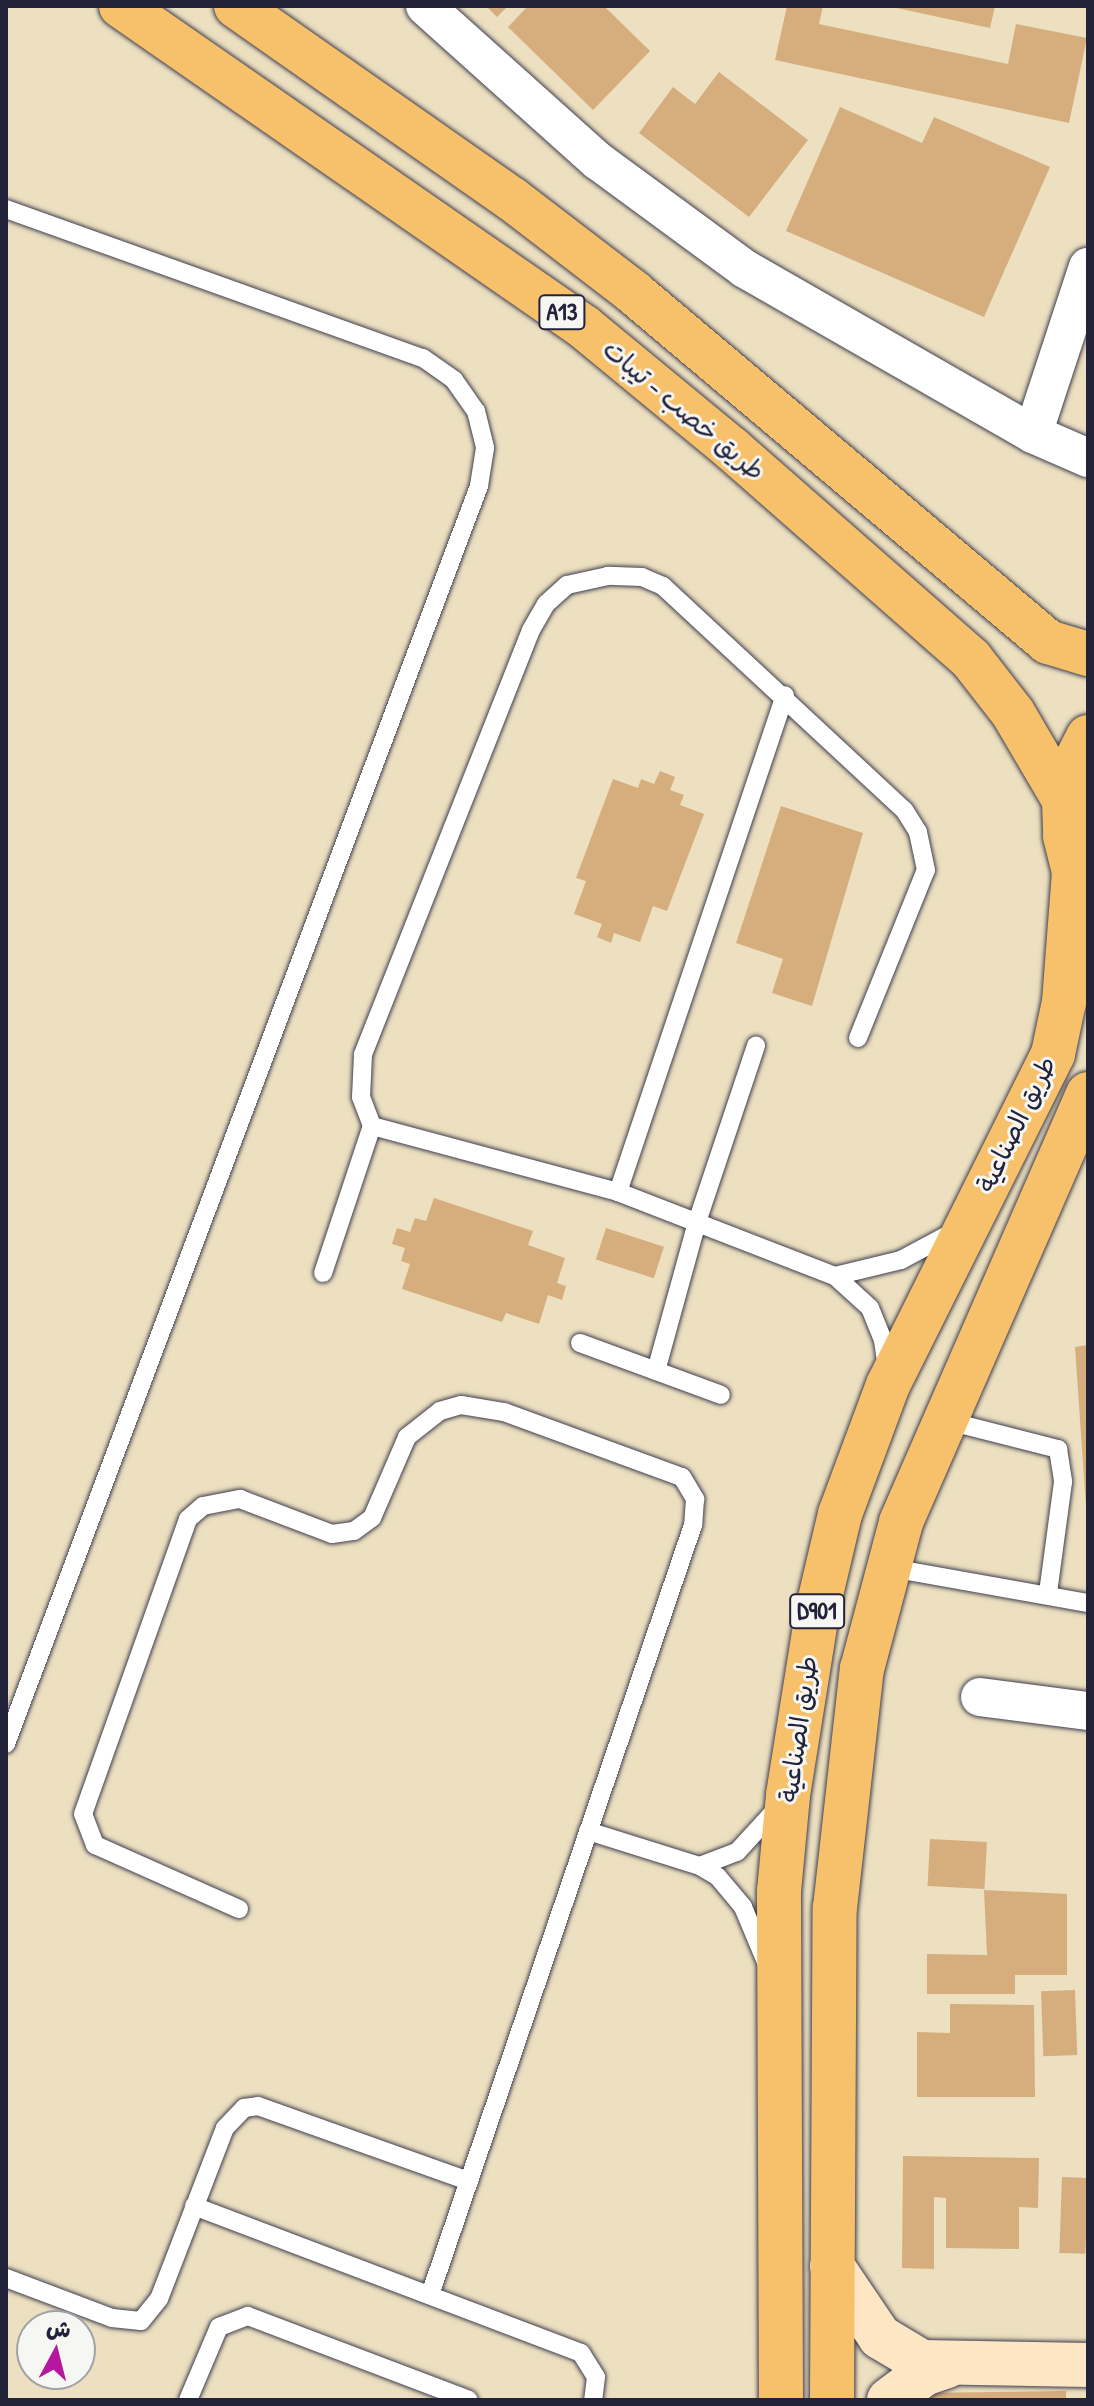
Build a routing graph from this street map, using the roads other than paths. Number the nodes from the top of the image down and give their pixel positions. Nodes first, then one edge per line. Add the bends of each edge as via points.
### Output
1 (121, 6) edge
2 (236, 6) edge
3 (425, 6) edge
4 (6, 209) edge
5 (1088, 267) edge
6 (1033, 434) junction
7 (1088, 458) edge
8 (1088, 654) edge
9 (785, 695) junction
10 (1088, 737) edge
11 (1064, 800) junction
12 (1081, 882) edge
13 (858, 1038) dead end
14 (756, 1046) dead end
15 (1088, 1094) edge
16 (372, 1126) junction
17 (618, 1192) junction
18 (697, 1222) junction
19 (967, 1224) junction
20 (323, 1273) dead end
21 (835, 1276) junction
22 (580, 1343) dead end
23 (656, 1371) junction
24 (888, 1385) junction
25 (721, 1395) dead end
26 (944, 1420) junction
27 (891, 1568) junction
28 (1048, 1593) junction
29 (1088, 1603) edge
30 (980, 1697) dead end
31 (1088, 1711) edge
32 (6, 1744) edge
33 (788, 1795) junction
34 (588, 1831) junction
35 (700, 1866) junction
36 (239, 1909) dead end
37 (776, 1986) junction
38 (469, 2181) junction
39 (194, 2206) junction
40 (832, 2266) junction
41 (6, 2278) edge
42 (430, 2295) junction
43 (1088, 2365) edge
44 (947, 2366) junction
45 (188, 2400) edge
46 (469, 2400) edge
47 (593, 2400) edge
48 (781, 2400) edge
49 (832, 2400) edge
50 (889, 2400) edge

1 - 11 highway, طريق خصب - تيبات / A13 via 584,327 732,449 971,659 1013,713
2 - 8 highway, A13 via 621,282 1036,633
3 - 6 street via 598,161 745,269
4 - 32 lane via 423,358 454,380 469,401 485,448 479,486
5 - 6 street
6 - 7 street
9 - 13 lane via 904,810 923,851 922,891
9 - 16 lane via 684,601 642,577 587,579 567,585 546,604 509,680 363,1055 361,1097
9 - 17 lane
10 - 11 highway, A13 via 1070,772
11 - 12 highway, A13 via 1065,836
12 - 19 highway, طريق الصناعية / D901 via 1053,1054
14 - 18 lane
15 - 26 highway, طريق الصناعية / D901
16 - 17 lane
16 - 20 lane
17 - 18 lane
18 - 21 lane
18 - 23 lane
19 - 21 lane via 901,1260
19 - 24 highway, طريق الصناعية / D901
21 - 24 lane via 870,1308 877,1322
22 - 23 lane
23 - 25 lane
24 - 33 highway, طريق الصناعية / D901 via 836,1529 800,1701
26 - 27 highway, طريق الصناعية / D901 via 901,1522
26 - 28 lane via 1058,1449 1063,1482
27 - 28 lane
27 - 40 highway, طريق الصناعية / D901 via 862,1669 835,1908
28 - 29 lane
30 - 31 street
33 - 35 lane via 737,1852
33 - 37 highway, طريق الصناعية / D901
34 - 35 lane
34 - 36 lane via 693,1525 695,1499 671,1470 504,1412 461,1405 440,1411 407,1437 372,1518 354,1531 332,1534 240,1499 221,1499 195,1513 179,1537 87,1798 84,1822 95,1845
34 - 38 lane
35 - 37 lane via 718,1877 743,1907
37 - 48 highway, طريق الصناعية / D901
38 - 39 lane via 258,2106 232,2116
38 - 42 lane
39 - 41 lane via 159,2299 141,2321 112,2318
39 - 42 lane
40 - 44 street via 880,2337 922,2362
40 - 49 highway, طريق الصناعية / D901
42 - 47 lane via 581,2353 596,2377
43 - 44 street
44 - 50 street via 924,2374
45 - 46 lane via 219,2327 248,2316

